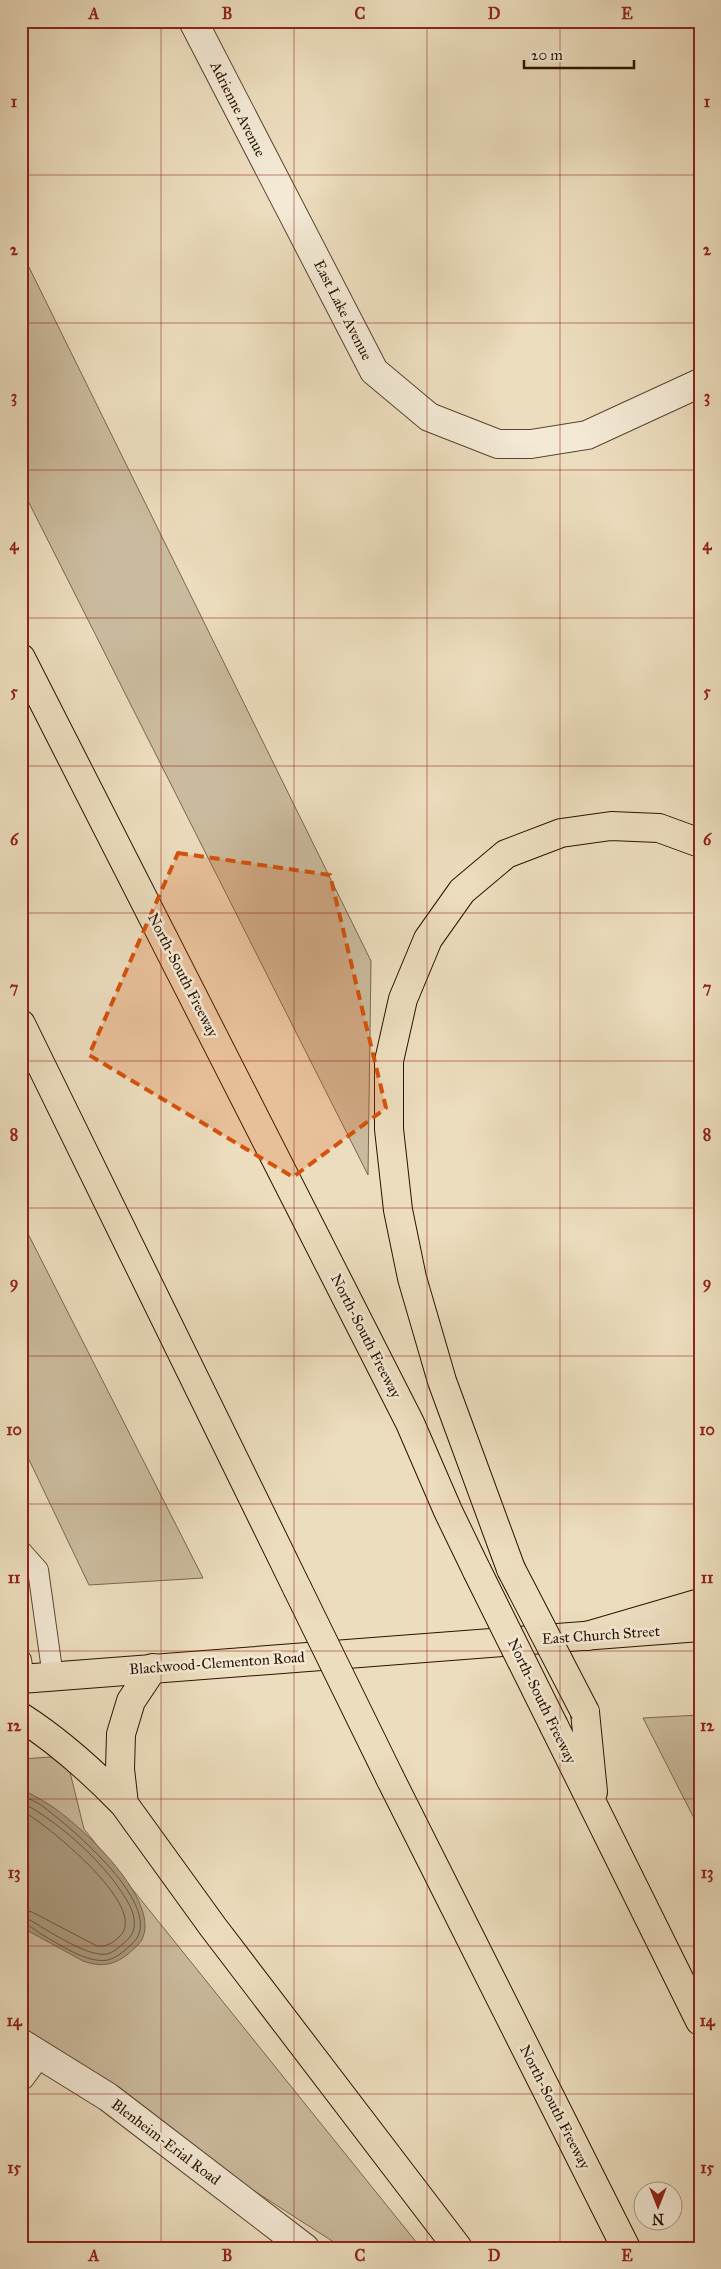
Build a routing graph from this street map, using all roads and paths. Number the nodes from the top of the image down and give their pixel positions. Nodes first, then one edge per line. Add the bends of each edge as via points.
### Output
1 (193, 21) edge
2 (284, 196) joint
3 (700, 383) edge
4 (21, 658) edge
5 (700, 843) edge
6 (21, 1024) edge
7 (21, 1551) edge
8 (700, 1603) edge
9 (700, 1627) edge
10 (587, 1636) junction
11 (412, 1648) joint
12 (153, 1668) junction
13 (22, 1673) edge
14 (53, 1677) junction
15 (21, 1717) edge
16 (124, 1804) junction
17 (596, 1811) junction
18 (700, 2021) edge
19 (29, 2049) edge
20 (21, 2076) edge
21 (305, 2248) edge
22 (458, 2248) edge
23 (626, 2248) edge

1 - 2 street, Adrienne Avenue
2 - 3 street, East Lake Avenue via 374,371 429,417 498,444 531,444 587,435
4 - 17 main road, North-South Freeway, bridge via 410,1423 448,1511
5 - 17 main road, bridge via 659,828 611,826 561,833 506,854 462,891 428,940 403,999 389,1061 389,1129 398,1210 412,1278 442,1381 511,1569 585,1712
6 - 23 main road, North-South Freeway, bridge via 390,1778
7 - 14 lane via 38,1570
8 - 10 main road
9 - 10 main road, East Church Street
10 - 11 main road, East Church Street
11 - 12 main road, Blackwood-Clementon Road
12 - 14 main road, Blackwood-Clementon Road
12 - 16 main road via 131,1701 121,1734
13 - 14 main road, Blackwood-Clementon Road
15 - 16 main road via 52,1737 84,1764
16 - 22 main road via 213,1927
17 - 18 main road, North-South Freeway
19 - 20 street
19 - 21 street, Blenheim-Erial Road via 108,2097

